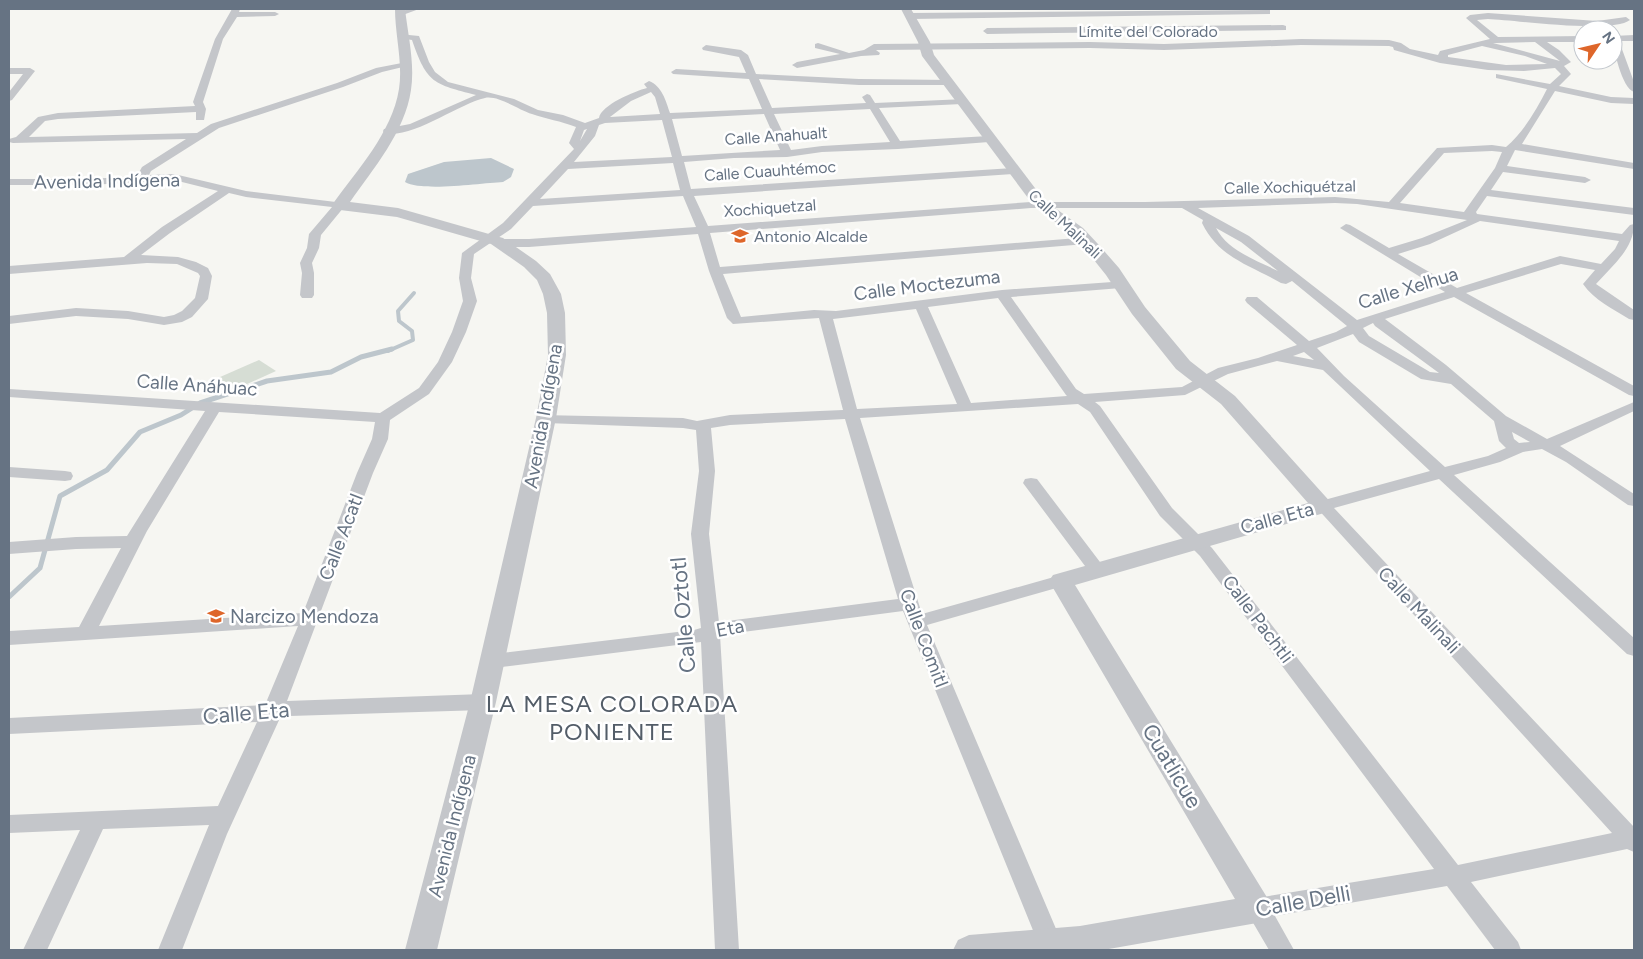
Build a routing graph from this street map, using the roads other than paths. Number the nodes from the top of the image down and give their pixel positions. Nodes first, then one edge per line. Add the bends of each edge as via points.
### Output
1 (415, 9) edge
2 (1467, 9) edge
3 (400, 11) edge
4 (1150, 11) edge
5 (235, 12) edge
6 (977, 12) edge
7 (1031, 12) edge
8 (908, 13) edge
9 (275, 14) dead end
10 (1271, 14) edge
11 (1488, 16) junction
12 (1626, 20) dead end
13 (1623, 21) edge
14 (1573, 22) edge
15 (1283, 28) junction
16 (1163, 29) junction
17 (987, 30) junction
18 (1042, 30) junction
19 (402, 36) junction
20 (1536, 39) junction
21 (1573, 39) edge
22 (1496, 40) junction
23 (1300, 42) junction
24 (1481, 44) junction
25 (818, 46) dead end
26 (1051, 46) junction
27 (1178, 46) junction
28 (993, 47) junction
29 (1468, 47) junction
30 (706, 48) dead end
31 (927, 52) junction
32 (853, 54) junction
33 (1623, 56) edge
34 (1440, 60) junction
35 (404, 64) junction
36 (1468, 64) junction
37 (797, 65) dead end
38 (1558, 66) junction
39 (1492, 68) junction
40 (1630, 70) edge
41 (9, 71) edge
42 (676, 72) dead end
43 (752, 76) junction
44 (859, 82) junction
45 (948, 82) junction
46 (1552, 88) junction
47 (1634, 89) edge
48 (484, 95) junction
49 (9, 98) edge
50 (962, 101) junction
51 (1634, 101) edge
52 (871, 105) junction
53 (201, 109) junction
54 (768, 110) junction
55 (665, 117) junction
56 (594, 123) junction
57 (388, 131) junction
58 (202, 133) junction
59 (989, 139) junction
60 (14, 140) edge
61 (898, 146) junction
62 (1511, 148) junction
63 (787, 154) junction
64 (1566, 155) junction
65 (1634, 157) edge
66 (677, 160) junction
67 (565, 166) junction
68 (1634, 166) edge
69 (1500, 168) junction
70 (1013, 171) junction
71 (142, 178) junction
72 (1585, 180) dead end
73 (9, 182) edge
74 (226, 190) junction
75 (1484, 192) junction
76 (687, 193) junction
77 (529, 203) junction
78 (340, 205) junction
79 (1043, 206) junction
80 (1186, 206) junction
81 (1392, 207) junction
82 (1634, 212) edge
83 (1473, 217) junction
84 (1209, 220) junction
85 (1346, 228) dead end
86 (703, 229) junction
87 (1630, 233) edge
88 (494, 240) junction
89 (1086, 240) junction
90 (1227, 246) junction
91 (1387, 253) junction
92 (1267, 255) junction
93 (129, 259) junction
94 (1603, 268) junction
95 (9, 270) edge
96 (715, 271) junction
97 (1121, 284) junction
98 (1313, 292) junction
99 (1456, 293) junction
100 (1002, 294) junction
101 (306, 295) dead end
102 (1252, 300) dead end
103 (920, 304) junction
104 (76, 312) joint
105 (825, 314) junction
106 (1380, 316) junction
107 (1634, 316) edge
108 (9, 320) edge
109 (1353, 326) junction
110 (1306, 347) junction
111 (1276, 357) junction
112 (1328, 367) junction
113 (1455, 380) junction
114 (1202, 382) junction
115 (1634, 392) edge
116 (9, 393) edge
117 (1082, 399) junction
118 (1634, 406) edge
119 (214, 408) junction
120 (966, 408) junction
121 (851, 413) junction
122 (382, 418) junction
123 (546, 418) junction
124 (1501, 419) junction
125 (703, 426) junction
126 (1544, 444) junction
127 (1516, 449) junction
128 (9, 472) edge
129 (1442, 473) junction
130 (65, 476) dead end
131 (1031, 483) dead end
132 (1634, 501) edge
133 (1323, 506) junction
134 (1195, 541) junction
135 (132, 542) junction
136 (9, 548) edge
137 (1097, 570) junction
138 (1061, 581) junction
139 (909, 604) junction
140 (310, 619) junction
141 (916, 622) junction
142 (709, 631) junction
143 (85, 634) junction
144 (9, 638) edge
145 (1634, 649) edge
146 (492, 661) junction
147 (483, 702) junction
148 (273, 711) junction
149 (9, 726) edge
150 (224, 815) junction
151 (96, 821) junction
152 (9, 824) edge
153 (1633, 839) edge
154 (1453, 874) junction
155 (1257, 909) junction
156 (1051, 947) edge
157 (35, 950) edge
158 (170, 950) edge
159 (420, 950) edge
160 (727, 950) edge
161 (969, 950) edge
162 (1282, 950) edge
163 (1509, 950) edge

1 - 3 street
2 - 11 street
3 - 19 street
4 - 7 street
4 - 10 street
4 - 16 street
5 - 9 street
5 - 53 street via 219,39 198,102
6 - 7 street
6 - 8 street
6 - 17 street
7 - 18 street
8 - 31 street, Calle Malinali
10 - 15 street
11 - 14 street
11 - 22 street via 1469,18
12 - 13 street
15 - 16 street
15 - 23 street
16 - 18 street
16 - 27 street
17 - 18 street
17 - 28 street
18 - 26 street
19 - 35 street
19 - 48 street via 416,38 424,62 442,82
20 - 21 street
20 - 22 street
20 - 38 street via 1566,62
22 - 24 street
23 - 27 street, Límite del Colorado
23 - 34 street, Límite del Colorado via 1371,42
24 - 29 street
24 - 38 street via 1535,56
25 - 32 street
26 - 27 street, Límite del Colorado
26 - 28 street, Límite del Colorado
28 - 31 street, Límite del Colorado
29 - 34 street via 1443,53
29 - 39 street
30 - 43 street via 742,54
31 - 32 street, Límite del Colorado
31 - 45 street, Calle Malinali
32 - 37 street
33 - 40 street
34 - 36 street, Límite del Colorado
35 - 57 street via 403,98
35 - 58 street
36 - 39 street, Límite del Colorado
36 - 46 street via 1483,73
38 - 39 street, Límite del Colorado
38 - 46 street via 1566,74
40 - 47 street via 1630,84
41 - 49 street via 30,71
42 - 43 street
43 - 44 street
43 - 54 street
44 - 45 street
44 - 52 street
45 - 50 street, Calle Malinali
46 - 51 street
46 - 62 street
48 - 56 street via 510,101 535,112
48 - 57 street via 413,126
50 - 52 street
50 - 59 street, Calle Malinali
52 - 54 street
52 - 61 street
53 - 58 street via 199,125
53 - 60 street via 58,116 42,119
54 - 55 street
54 - 63 street
55 - 56 street
55 - 56 street via 660,96 651,87
55 - 66 street
56 - 67 street via 590,136
57 - 78 street
58 - 60 street
58 - 71 street via 146,169
59 - 61 street, Calle Anahualt
59 - 70 street, Calle Malinali
61 - 63 street, Calle Anahualt
62 - 64 street
62 - 69 street
62 - 81 street via 1441,150
63 - 66 street, Calle Anahualt
64 - 65 street via 1589,149
64 - 68 street
66 - 67 street, Calle Anahualt
66 - 76 street
67 - 77 street
69 - 72 street
69 - 75 street
70 - 76 street, Calle Cuauhtémoc
70 - 79 street, Calle Malinali
71 - 73 street, Avenida Indígena
71 - 74 street, Avenida Indígena via 174,177
74 - 78 street, Avenida Indígena
74 - 93 street
75 - 82 street
75 - 83 street via 1470,212
76 - 77 street, Calle Cuauhtémoc
76 - 86 street
77 - 88 street
78 - 88 street, Avenida Indígena via 398,213
78 - 101 street via 315,234 306,263
79 - 80 street, Calle Xochiquétzal
79 - 86 street, Xochiquetzal
79 - 89 street, Calle Malinali
80 - 81 street, Calle Xochiquétzal via 1336,200
80 - 84 street
81 - 83 street, Calle Xochiquétzal
83 - 87 street, Calle Xochiquétzal
83 - 91 street via 1472,223
84 - 90 street via 1214,236
84 - 92 street via 1245,238
85 - 91 street
86 - 88 street, Xochiquetzal via 529,243
86 - 96 street
87 - 94 street
88 - 122 street via 468,253 465,278 470,301 445,362 424,391
88 - 123 street, Avenida Indígena via 535,269 554,300 557,355
89 - 96 street
89 - 97 street, Calle Malinali
90 - 92 street
90 - 98 street via 1256,266
91 - 99 street
92 - 98 street
93 - 95 street
93 - 104 street via 174,261 201,268 206,273 201,299 188,314 164,321
94 - 99 street, Calle Xelhua via 1560,260
94 - 107 street via 1589,286
96 - 105 street, Calle Moctezuma via 738,321
97 - 100 street, Calle Moctezuma
97 - 114 street, Calle Malinali via 1183,365
98 - 109 street via 1349,319
99 - 106 street, Calle Xelhua
99 - 115 street
100 - 103 street, Calle Moctezuma
100 - 117 street, Calle Pachtli via 1071,392
102 - 110 street
103 - 105 street, Calle Moctezuma
103 - 120 street
104 - 108 street
105 - 121 street, Calle Comitl
106 - 109 street, Calle Xelhua
106 - 113 street via 1380,323
109 - 110 street, Calle Xelhua via 1342,335
109 - 113 street via 1364,339 1422,374
110 - 111 street, Calle Xelhua
110 - 112 street
111 - 112 street
111 - 114 street, Calle Xelhua via 1223,371
112 - 129 street
113 - 124 street
114 - 117 street via 1185,391
114 - 133 street, Calle Malinali via 1228,400
116 - 119 street, Calle Anáhuac
117 - 120 street
117 - 134 street, Calle Pachtli via 1095,409 1166,512
118 - 126 street, Calle Eta
119 - 122 street, Calle Anáhuac
119 - 135 street
120 - 121 street
121 - 125 street via 730,420
121 - 139 street, Calle Comitl
122 - 140 street, Calle Acatl via 380,439
123 - 125 street
123 - 146 street, Avenida Indígena
124 - 126 street
124 - 127 street via 1507,441
125 - 142 street, Calle Oztotl via 707,471 700,534
126 - 127 street, Calle Eta
126 - 132 street
127 - 129 street, Calle Eta via 1494,459
128 - 130 street
129 - 133 street, Calle Eta
129 - 145 street
131 - 137 street
133 - 134 street, Calle Eta
133 - 153 street, Calle Malinali
134 - 137 street, Calle Eta
134 - 154 street, Calle Pachtli
135 - 136 street
135 - 143 street
137 - 138 street, Calle Eta
138 - 141 street, Calle Eta
138 - 155 street, Cuatlicue
139 - 141 street, Calle Comitl
139 - 142 street, Eta
140 - 143 street
140 - 148 street, Calle Acatl
141 - 156 street, Calle Comitl
142 - 146 street, Eta via 696,637
142 - 160 street, Calle Oztotl
143 - 144 street
146 - 147 street, Avenida Indígena
147 - 148 street, Calle Eta
147 - 159 street, Avenida Indígena
148 - 149 street, Calle Eta via 256,715
148 - 150 street, Calle Acatl
150 - 151 street
150 - 158 street, Calle Acatl
151 - 152 street
151 - 157 street
153 - 154 street, Calle Delli
154 - 155 street, Calle Delli
154 - 163 street, Calle Pachtli
155 - 156 street, Calle Delli
155 - 162 street, Cuatlicue
156 - 161 street, Calle Delli

